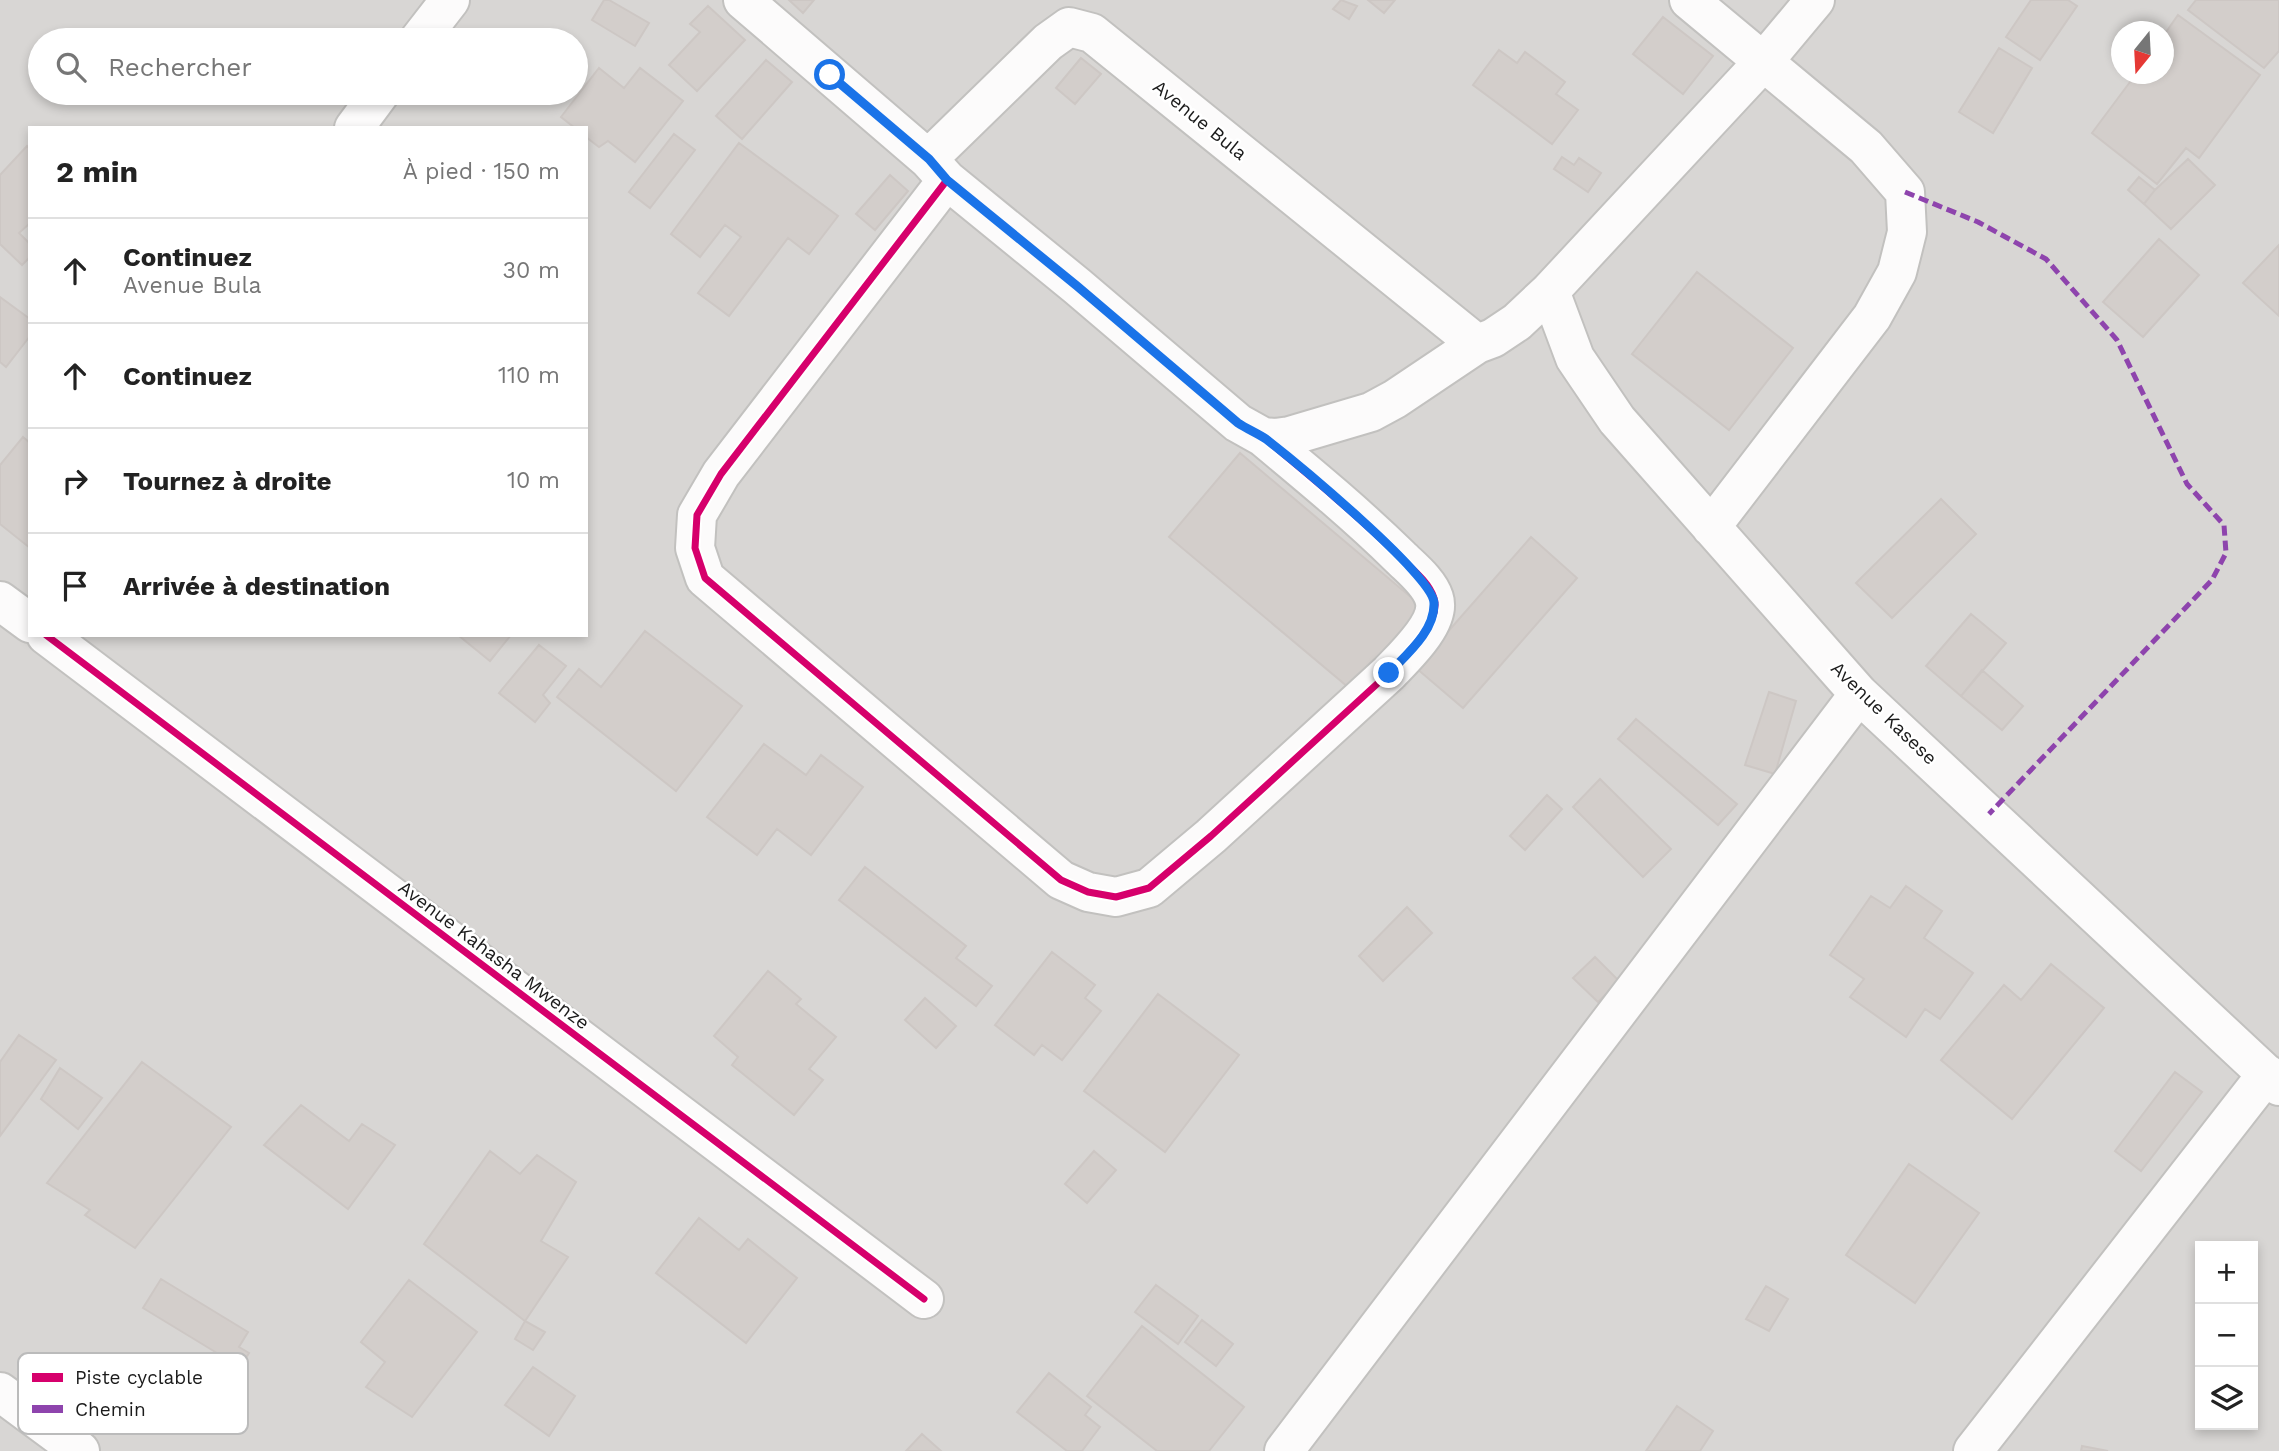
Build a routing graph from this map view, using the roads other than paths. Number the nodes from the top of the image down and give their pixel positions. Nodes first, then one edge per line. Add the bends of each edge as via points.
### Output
1 (450, 0) edge
2 (743, 0) edge
3 (1689, 0) edge
4 (1815, 0) edge
5 (428, 28) edge
6 (1763, 61) junction
7 (371, 105) edge
8 (355, 126) edge
9 (938, 170) junction
10 (1550, 291) junction
11 (1477, 344) junction
12 (1263, 437) junction
13 (1711, 527) junction
14 (0, 601) edge
15 (28, 622) edge
16 (49, 637) edge
17 (1859, 694) junction
18 (2273, 1080) edge
19 (924, 1299) dead end
20 (0, 1392) edge
21 (18, 1405) edge
22 (57, 1434) edge
23 (80, 1451) edge
24 (1284, 1451) edge
25 (1973, 1451) edge

1 - 5 street
2 - 9 street
3 - 6 street
4 - 6 street
6 - 10 street
6 - 13 street via 1866,147 1905,192 1908,232 1897,272 1872,317
7 - 8 street
9 - 11 street, Avenue Bula via 1048,42 1069,27 1092,33
9 - 12 street via 1238,423
9 - 12 street via 721,474 697,515 695,548 705,578 1061,880 1088,892 1116,897 1149,888 1389,673 1434,617 1435,599 1420,578 1359,517
10 - 11 street via 1517,322
10 - 13 street, Avenue Kasese via 1575,358 1617,420
11 - 12 street via 1371,412 1290,436
13 - 17 street, Avenue Kasese
14 - 15 street
16 - 19 street, Avenue Kahasha Mwenze
17 - 18 street, Avenue Kasese
17 - 24 street
18 - 25 street
20 - 21 street
22 - 23 street

